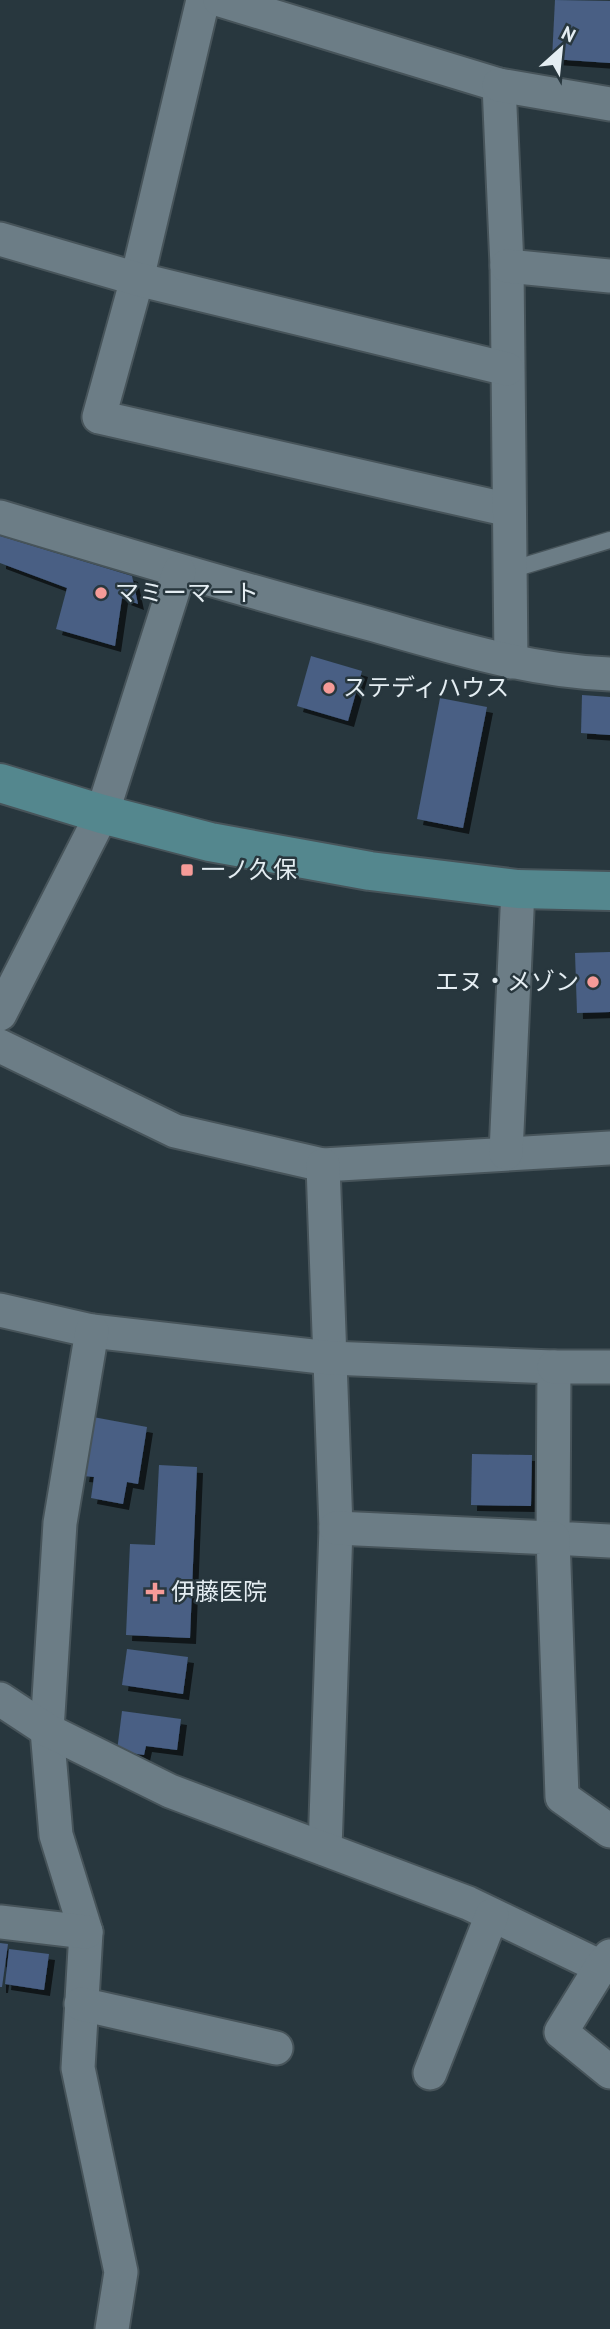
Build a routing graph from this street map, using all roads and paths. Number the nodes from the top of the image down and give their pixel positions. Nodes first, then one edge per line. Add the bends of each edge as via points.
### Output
1 (203, 0) edge
2 (220, 0) edge
3 (499, 85) junction
4 (610, 104) edge
5 (0, 239) edge
6 (507, 266) junction
7 (610, 276) edge
8 (137, 279) junction
9 (508, 369) junction
10 (509, 510) junction
11 (0, 517) edge
12 (610, 540) edge
13 (510, 570) junction
14 (179, 572) junction
15 (511, 662) junction
16 (610, 674) edge
17 (0, 783) edge
18 (102, 814) junction
19 (518, 888) junction
20 (610, 891) edge
21 (0, 1014) edge
22 (0, 1046) edge
23 (610, 1148) edge
24 (506, 1153) junction
25 (323, 1165) junction
26 (0, 1310) edge
27 (92, 1331) junction
28 (330, 1358) junction
29 (554, 1367) junction
30 (610, 1367) edge
31 (336, 1528) junction
32 (553, 1538) junction
33 (610, 1541) edge
34 (0, 1699) edge
35 (47, 1731) junction
36 (610, 1831) edge
37 (325, 1849) junction
38 (492, 1915) junction
39 (0, 1922) edge
40 (86, 1932) junction
41 (605, 1961) edge
42 (82, 2004) junction
43 (275, 2048) dead end
44 (610, 2072) edge
45 (430, 2073) dead end
46 (112, 2329) edge

1 - 8 street
2 - 3 street
3 - 4 street
3 - 6 street
5 - 8 street
6 - 7 street
6 - 9 street
8 - 9 street
8 - 10 street via 99,417
9 - 10 street
10 - 13 street
11 - 14 street
12 - 13 lane
13 - 15 street
14 - 15 street
14 - 18 street
15 - 16 street
17 - 18 street
18 - 19 street via 210,842 356,868
18 - 21 street
19 - 20 street
19 - 24 street
22 - 25 street via 175,1131
23 - 24 street
24 - 25 street
25 - 28 street
26 - 27 street
27 - 28 street
27 - 35 street via 60,1523
28 - 29 street
28 - 31 street
29 - 30 street
29 - 32 street
31 - 32 street
31 - 37 street
32 - 33 street
32 - 36 street via 562,1797
34 - 35 street
35 - 37 street via 170,1791
35 - 40 street via 56,1835
37 - 38 street
38 - 41 street
38 - 45 street
39 - 40 street
40 - 42 street
41 - 44 street via 561,2032
42 - 43 street
42 - 46 street via 78,2068 121,2272

